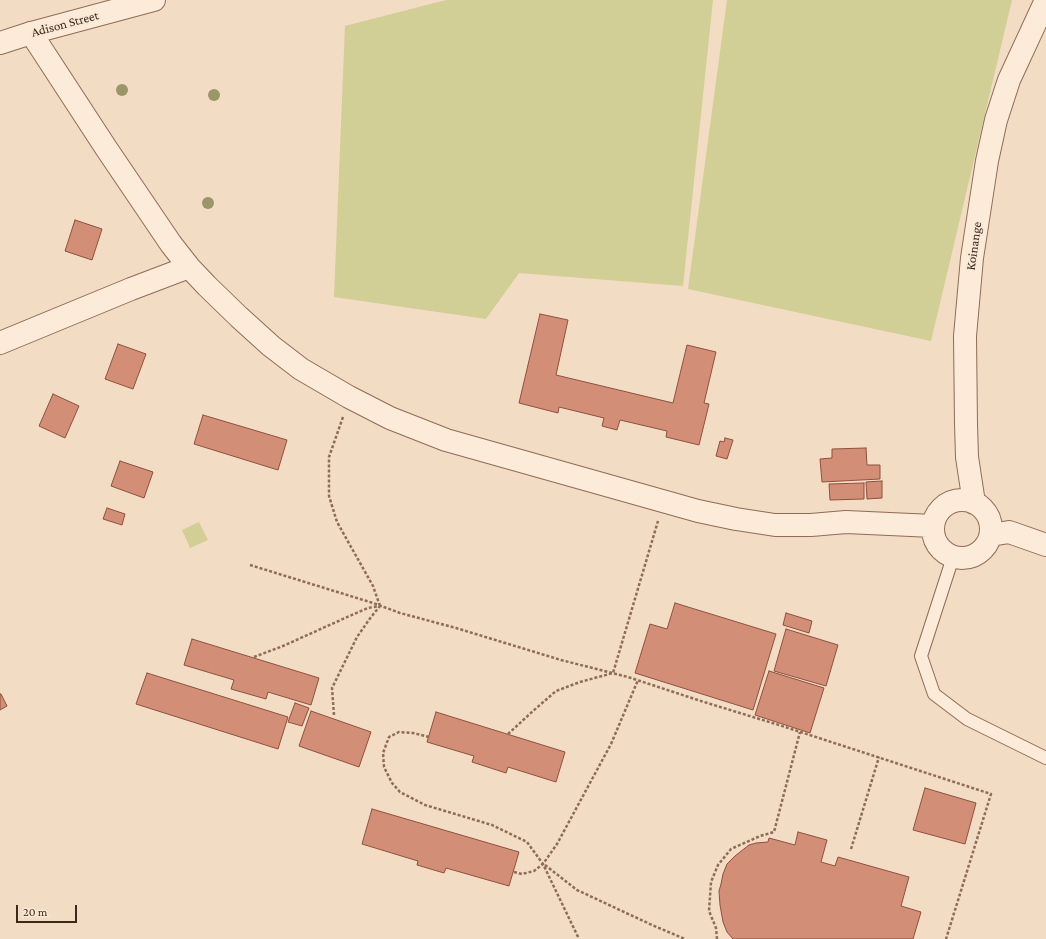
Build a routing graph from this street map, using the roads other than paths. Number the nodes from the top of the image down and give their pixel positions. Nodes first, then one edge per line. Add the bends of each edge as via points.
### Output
1 (154, 0) edge
2 (1046, 0) edge
3 (31, 33) junction
4 (0, 43) edge
5 (189, 267) junction
6 (0, 343) edge
7 (974, 503) junction
8 (933, 526) junction
9 (991, 535) junction
10 (1046, 545) edge
11 (953, 557) junction
12 (1046, 758) edge

1 - 3 street, Adison Street
2 - 7 street, Koinange via 1009,80 996,120 972,258 965,336 967,457
3 - 4 street, Adison Street
3 - 5 street via 106,148
5 - 6 street
5 - 8 street via 239,317 301,369 390,418 446,440 736,520 775,525 810,526 846,522
7 - 8 street via 961,500 947,504 935,517
7 - 9 street via 988,516
8 - 11 street via 933,536 937,545
9 - 10 street via 1009,532
9 - 11 street via 980,552 962,558
11 - 12 lane via 921,656 934,694 967,719

